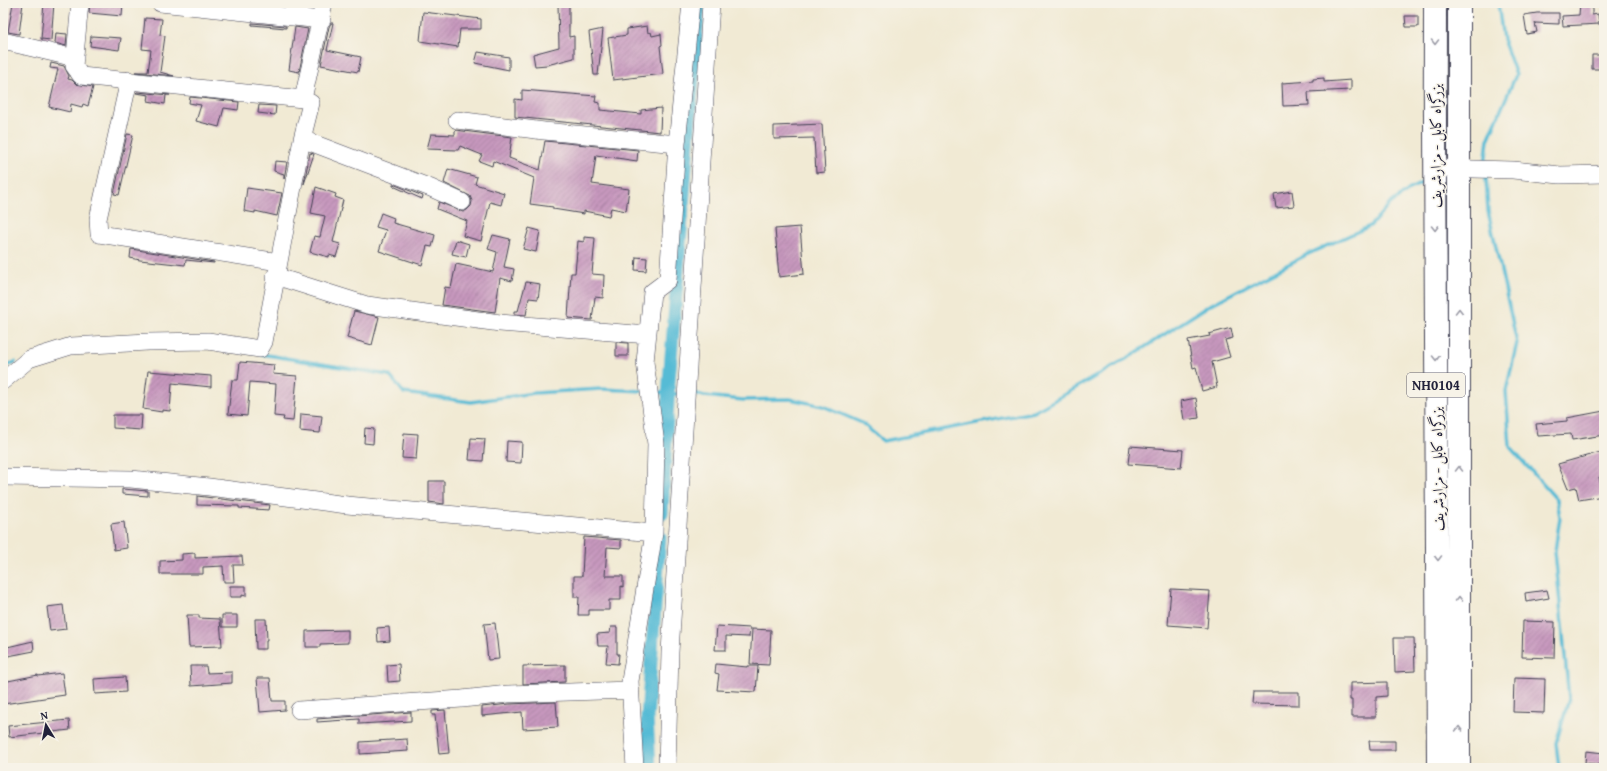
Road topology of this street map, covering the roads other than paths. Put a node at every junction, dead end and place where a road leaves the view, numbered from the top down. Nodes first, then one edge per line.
1 (80, 3) edge
2 (160, 3) edge
3 (324, 3) edge
4 (691, 3) edge
5 (711, 3) edge
6 (1435, 3) edge
7 (1459, 3) edge
8 (322, 20) junction
9 (3, 41) edge
10 (75, 58) junction
11 (129, 80) junction
12 (303, 99) junction
13 (457, 120) dead end
14 (302, 138) junction
15 (677, 144) junction
16 (1434, 168) junction
17 (1459, 169) junction
18 (1604, 174) edge
19 (462, 202) dead end
20 (277, 269) junction
21 (648, 335) junction
22 (3, 381) edge
23 (3, 477) edge
24 (654, 533) junction
25 (631, 690) junction
26 (299, 710) dead end
27 (635, 768) edge
28 (666, 768) edge
29 (1438, 768) edge
30 (1459, 768) edge

1 - 10 street
2 - 8 street
3 - 8 street
4 - 15 street
5 - 28 street
6 -> 16 highway, بزرگراه کابل - مزارشریف / NH0104
7 - 17 highway, بزرگراه کابل - مزارشریف / NH0104
8 - 12 street
9 - 10 street
10 - 11 street
11 - 12 street
11 - 20 street
12 - 14 street
13 - 15 street
14 - 19 street
14 - 20 street
15 - 21 street
16 - 17 street
16 -> 29 highway, بزرگراه کابل - مزارشریف / NH0104
17 - 18 street
30 -> 17 highway, بزرگراه کابل - مزارشریف / NH0104
20 - 21 street
20 - 22 street
21 - 24 street
23 - 24 street
24 - 25 street
25 - 26 street
25 - 27 street

